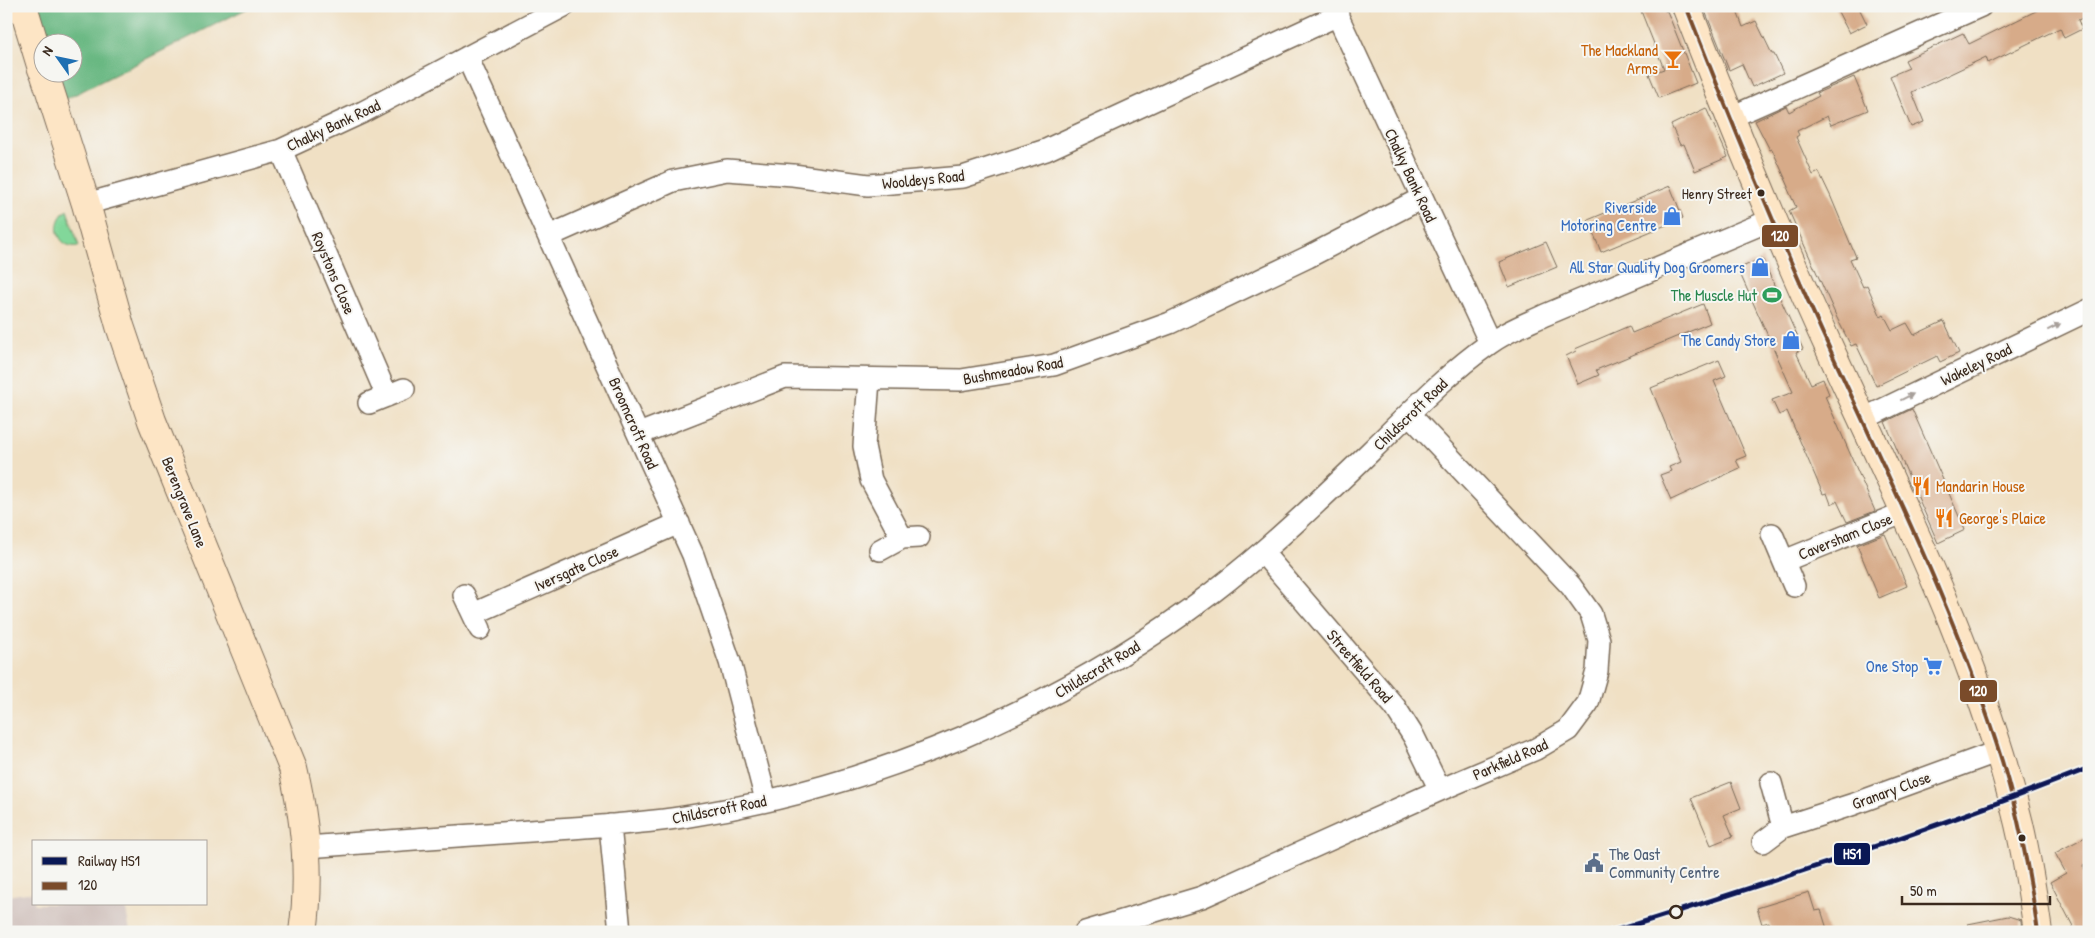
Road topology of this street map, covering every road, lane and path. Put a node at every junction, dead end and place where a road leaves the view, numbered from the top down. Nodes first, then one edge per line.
1 (23, 6) edge
2 (564, 6) edge
3 (1686, 6) edge
4 (1981, 6) edge
5 (1335, 10) edge
6 (32, 35) edge
7 (467, 57) junction
8 (47, 82) edge
9 (1729, 118) junction
10 (281, 150) junction
11 (1422, 198) junction
12 (86, 204) junction
13 (1771, 220) junction
14 (549, 236) junction
15 (2089, 310) edge
16 (1490, 342) junction
17 (869, 380) junction
18 (387, 396) dead end
19 (1409, 414) junction
20 (1863, 418) junction
21 (639, 434) junction
22 (1905, 512) junction
23 (679, 523) junction
24 (1772, 534) dead end
25 (880, 550) dead end
26 (1262, 553) junction
27 (1784, 561) junction
28 (1794, 586) dead end
29 (472, 613) dead end
30 (1999, 751) junction
31 (1771, 783) dead end
32 (1440, 790) junction
33 (766, 800) junction
34 (610, 825) junction
35 (1783, 827) junction
36 (1763, 842) dead end
37 (307, 847) junction
38 (304, 932) edge
39 (620, 932) edge
40 (1084, 932) edge
41 (2038, 932) edge

1 - 6 main road, Berengrave Lane
2 - 7 street, Chalky Bank Road
3 - 9 main road
4 - 9 street
5 - 11 street, Chalky Bank Road
5 - 14 street, Wooldeys Road
7 - 10 street, Chalky Bank Road
7 - 14 street, Broomcroft Road
8 - 12 main road, Berengrave Lane
9 - 13 main road
10 - 12 street, Chalky Bank Road
10 - 18 street, Roystons Close
11 - 16 street, Chalky Bank Road
11 - 17 street, Bushmeadow Road
12 - 37 main road, Berengrave Lane
13 - 16 street, Childscroft Road
13 - 20 main road
14 - 21 street, Broomcroft Road
20 -> 15 street, Wakeley Road
16 - 19 street, Childscroft Road
17 - 21 street, Bushmeadow Road
17 - 25 street
19 - 26 street, Childscroft Road
19 - 32 street, Parkfield Road
20 - 22 main road
21 - 23 street, Broomcroft Road
22 - 27 street, Caversham Close
22 - 30 main road
23 - 29 street, Iversgate Close
23 - 33 street, Broomcroft Road
24 - 27 street, Caversham Close
26 - 32 street, Streetfield Road
26 - 33 street, Childscroft Road
27 - 28 street, Caversham Close
30 - 35 street, Granary Close
30 - 41 main road
31 - 35 street
32 - 40 street, Parkfield Road
33 - 34 street, Childscroft Road
34 - 37 street, Childscroft Road
34 - 39 street
35 - 36 street, Granary Close
37 - 38 main road, Berengrave Lane

